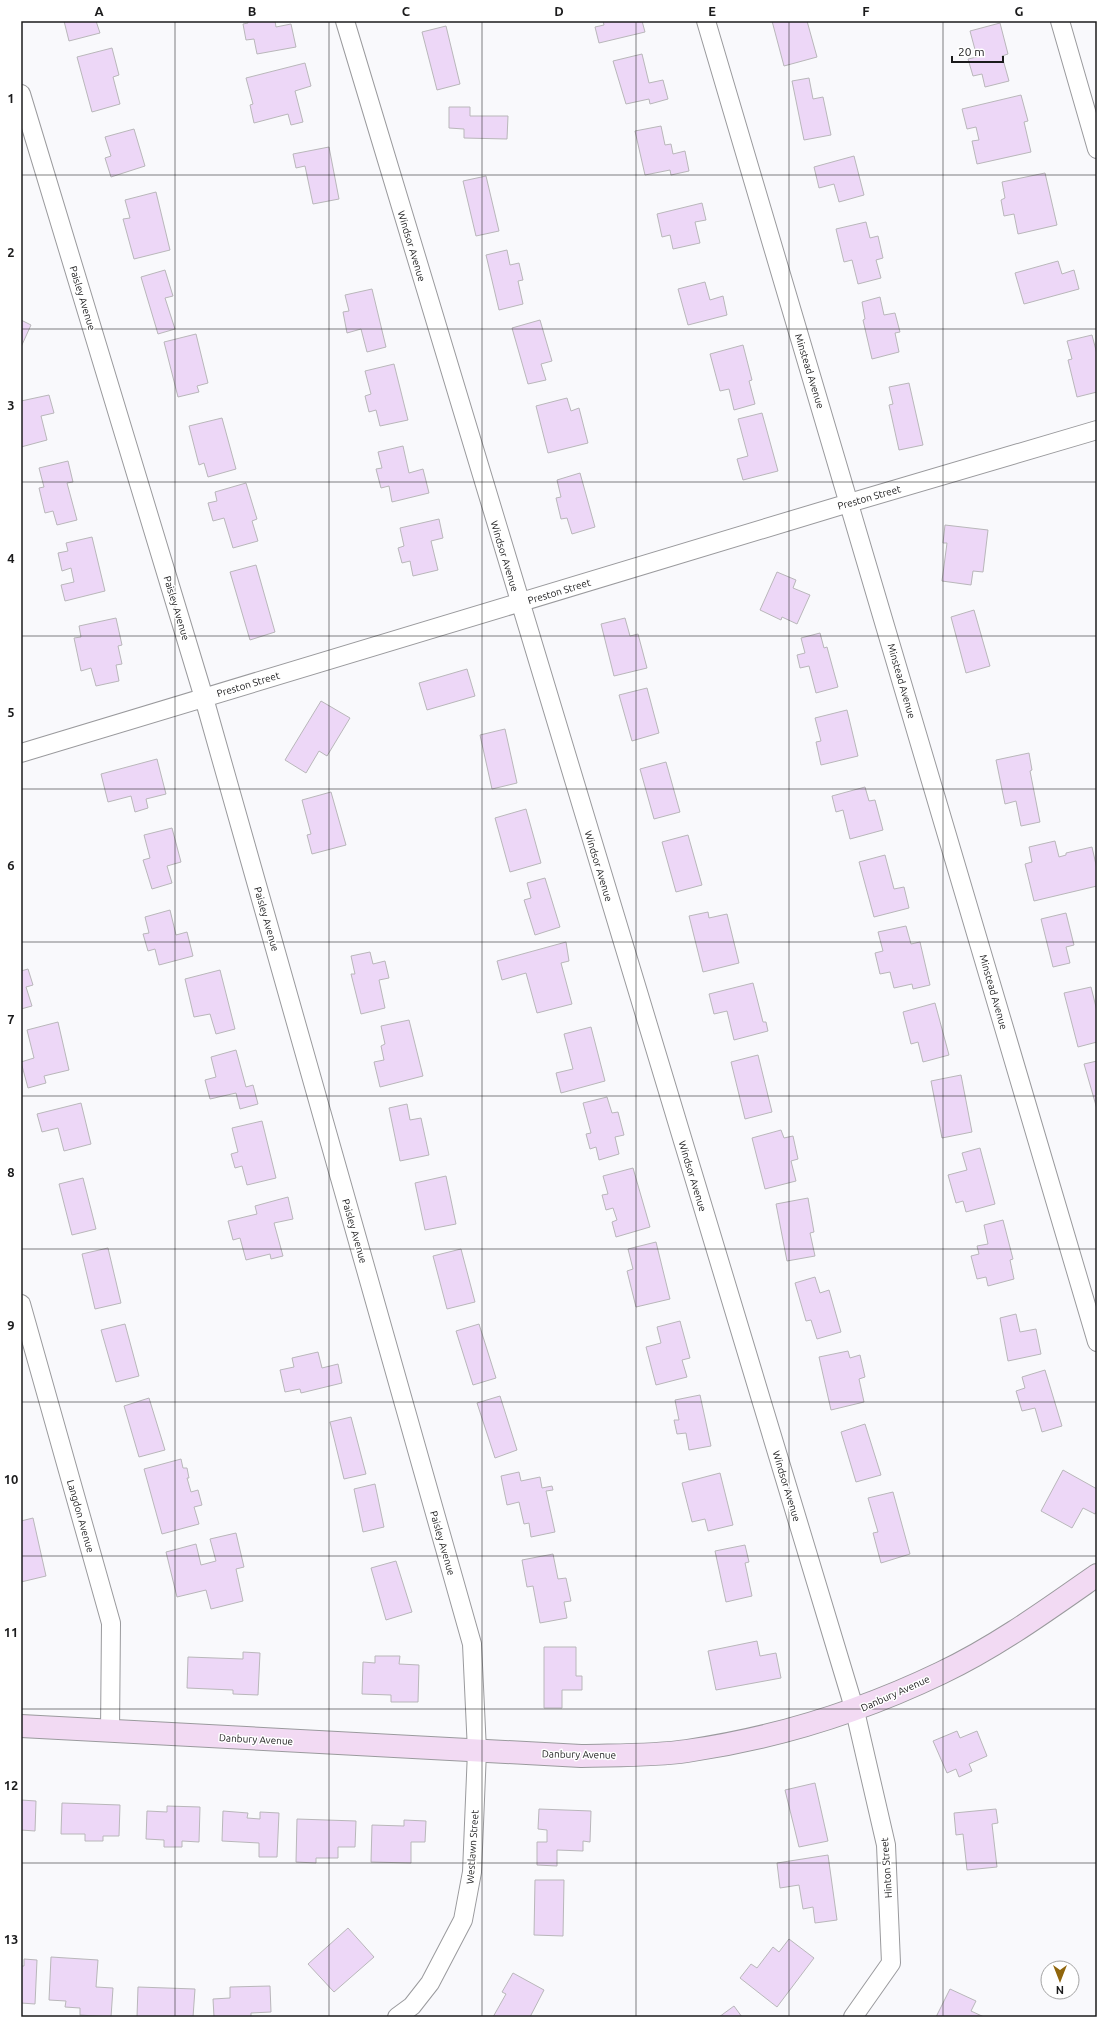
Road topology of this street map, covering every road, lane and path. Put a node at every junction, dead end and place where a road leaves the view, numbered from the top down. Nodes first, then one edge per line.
1 (345, 21) edge
2 (706, 21) edge
3 (1060, 21) edge
4 (21, 94) edge
5 (1097, 149) edge
6 (1097, 430) edge
7 (849, 503) junction
8 (520, 603) junction
9 (204, 698) junction
10 (21, 754) edge
11 (21, 1304) edge
12 (1097, 1342) edge
13 (1097, 1575) edge
14 (855, 1711) junction
15 (21, 1726) edge
16 (110, 1731) junction
17 (477, 1751) junction
18 (397, 2017) edge
19 (853, 2017) edge

1 - 8 street, Windsor Avenue
2 - 7 street, Minstead Avenue
3 - 5 street
4 - 9 street, Paisley Avenue
6 - 7 street, Preston Street
7 - 8 street, Preston Street
7 - 12 street, Minstead Avenue
8 - 9 street, Preston Street
8 - 14 street, Windsor Avenue
9 - 10 street, Preston Street
9 - 17 street, Paisley Avenue
11 - 16 street, Langdon Avenue
13 - 14 street, Danbury Avenue
14 - 17 street, Danbury Avenue
14 - 19 street, Hinton Street
15 - 16 street, Danbury Avenue
16 - 17 street, Danbury Avenue
17 - 18 street, Westlawn Street

